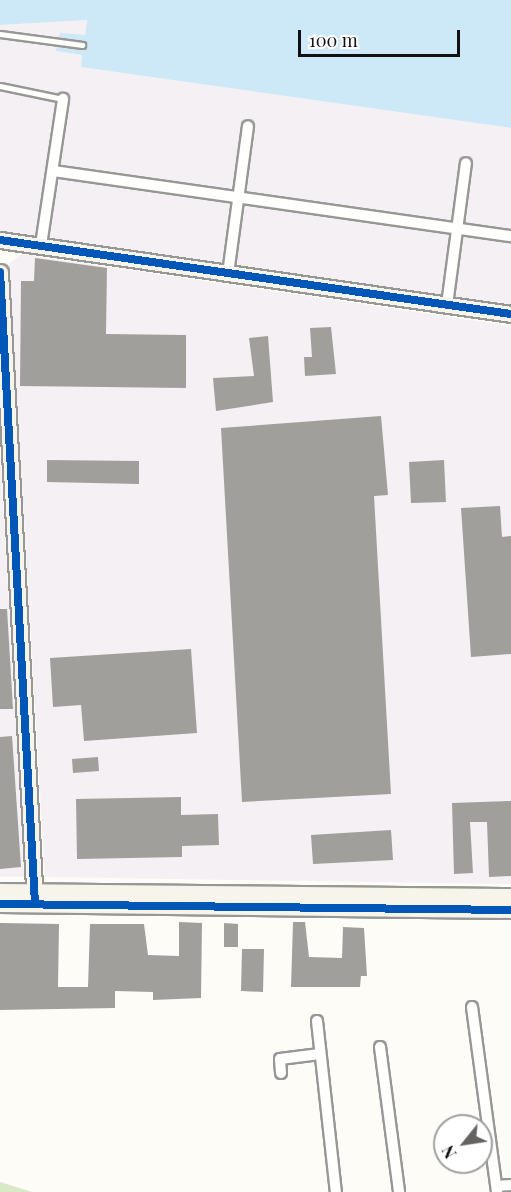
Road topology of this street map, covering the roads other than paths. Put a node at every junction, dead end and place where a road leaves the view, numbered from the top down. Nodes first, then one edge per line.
1 (0, 34) edge
2 (82, 45) dead end
3 (0, 86) edge
4 (63, 99) joint
5 (248, 126) dead end
6 (466, 163) dead end
7 (53, 171) junction
8 (238, 197) junction
9 (457, 228) junction
10 (511, 236) edge
11 (0, 240) edge
12 (41, 245) junction
13 (0, 272) edge
14 (228, 274) junction
15 (447, 304) junction
16 (511, 314) edge
17 (0, 891) edge
18 (511, 896) edge
19 (35, 898) junction
20 (0, 904) edge
21 (511, 910) edge
22 (472, 1007) dead end
23 (317, 1021) dead end
24 (380, 1047) dead end
25 (320, 1054) junction
26 (281, 1072) dead end
27 (511, 1185) edge
28 (497, 1189) edge
29 (336, 1192) edge
30 (399, 1192) edge

1 - 2 lane
3 - 4 lane
4 - 7 street
5 - 8 street
6 - 9 street
7 - 8 street
7 - 12 street
8 - 9 street
8 - 14 street
9 - 10 street
9 - 15 street
11 - 12 street
12 - 14 street
13 - 19 street
14 - 15 street
15 - 16 street
17 - 19 street
18 - 19 street
19 - 20 street
19 - 21 street
22 - 28 street
23 - 25 street
24 - 30 street
25 - 26 street
25 - 29 street
27 - 28 street

